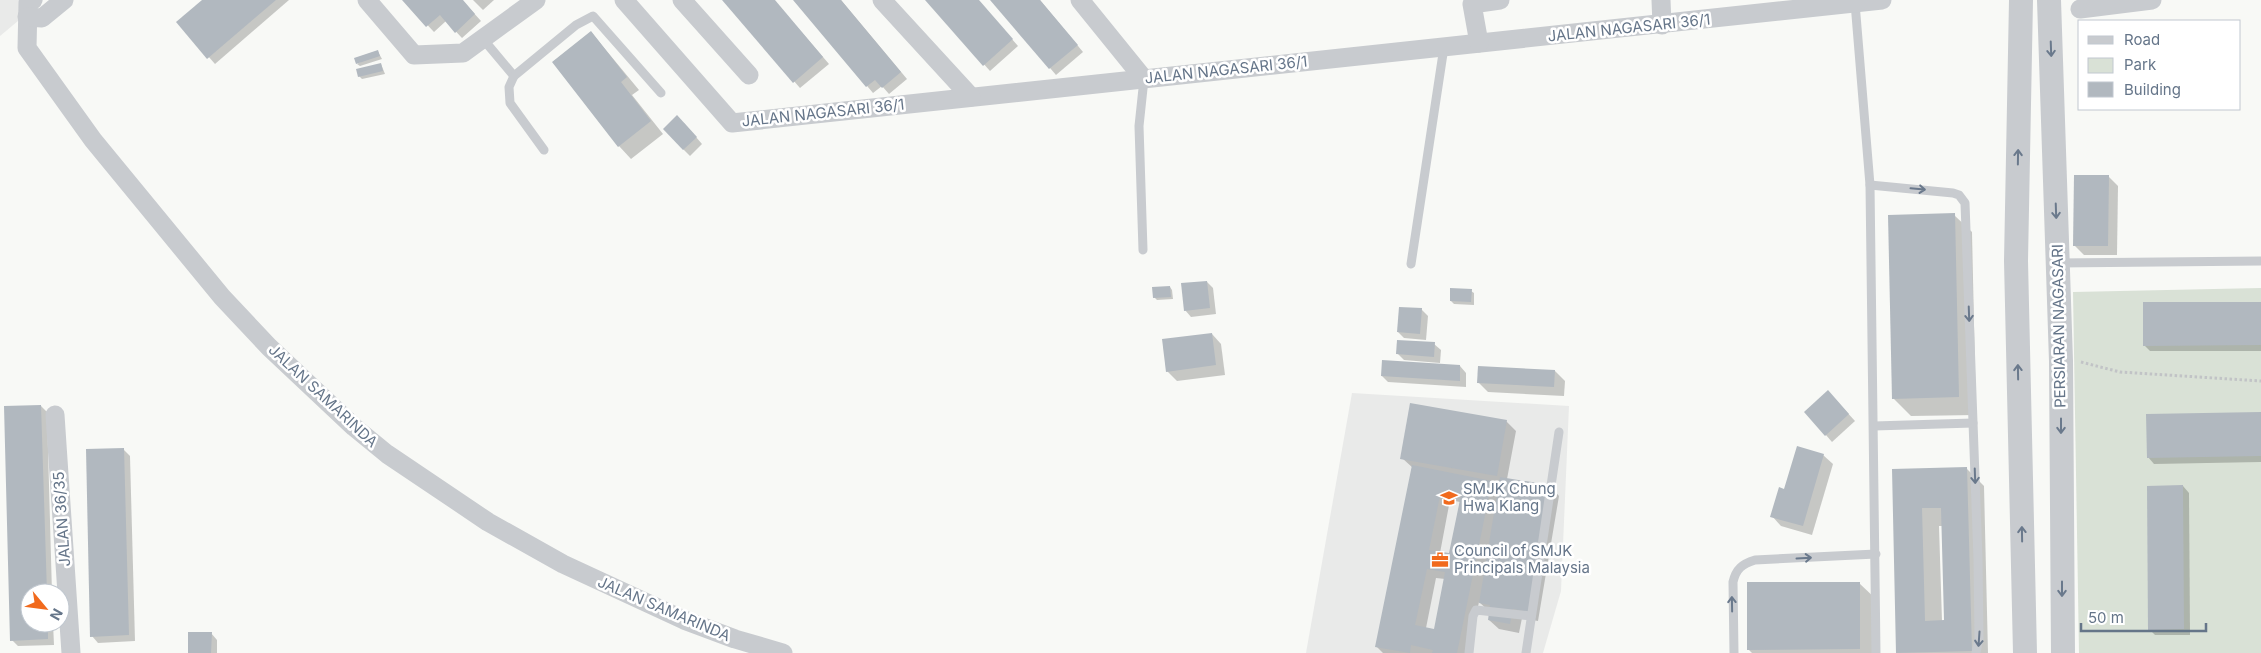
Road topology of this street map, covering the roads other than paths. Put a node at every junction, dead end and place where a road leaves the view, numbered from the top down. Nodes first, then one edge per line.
1 (64, 0) edge
2 (367, 0) edge
3 (536, 0) edge
4 (682, 0) edge
5 (882, 0) edge
6 (1080, 0) edge
7 (1500, 0) edge
8 (1661, 0) edge
9 (1877, 0) edge
10 (2022, 0) edge
11 (2049, 0) edge
12 (2152, 0) edge
13 (630, 2) edge
14 (1854, 3) junction
15 (30, 9) edge
16 (2080, 9) dead end
17 (1662, 24) junction
18 (483, 38) junction
19 (1479, 43) junction
20 (1444, 47) junction
21 (749, 75) dead end
22 (514, 76) junction
23 (1144, 79) junction
24 (660, 93) dead end
25 (971, 98) junction
26 (544, 150) dead end
27 (1870, 185) junction
28 (1143, 250) dead end
29 (2261, 261) edge
30 (2058, 263) junction
31 (1411, 264) dead end
32 (56, 415) dead end
33 (1973, 424) junction
34 (1874, 426) junction
35 (1559, 432) dead end
36 (1876, 554) junction
37 (1531, 616) junction
38 (71, 653) edge
39 (783, 653) edge
40 (1469, 653) edge
41 (1526, 653) edge
42 (1734, 653) edge
43 (1876, 653) edge
44 (1976, 653) edge
45 (2025, 653) edge
46 (2063, 653) edge

1 - 15 street, JALAN SAMARINDA
2 - 18 street
3 - 18 street
4 - 21 street
5 - 25 street
6 - 23 street
7 - 19 street
8 - 17 street
9 - 14 street, JALAN NAGASARI 36/1
45 -> 10 street
11 -> 30 street, PERSIARAN NAGASARI
12 - 16 street
13 - 25 street, JALAN NAGASARI 36/1
14 - 17 street, JALAN NAGASARI 36/1
14 - 27 lane
15 - 39 street, JALAN SAMARINDA
17 - 19 street, JALAN NAGASARI 36/1
18 - 22 lane
19 - 20 street, JALAN NAGASARI 36/1
20 - 23 street, JALAN NAGASARI 36/1
20 - 31 lane
22 - 24 lane
22 - 26 lane
23 - 25 street, JALAN NAGASARI 36/1
23 - 28 lane
27 -> 33 lane
27 - 34 lane
29 - 30 lane
30 -> 46 street, PERSIARAN NAGASARI
32 - 38 street, JALAN 36/35
33 - 34 lane
33 -> 44 lane
34 - 36 lane
35 - 37 lane
42 -> 36 lane
36 - 43 lane
37 - 40 lane
37 - 41 lane

